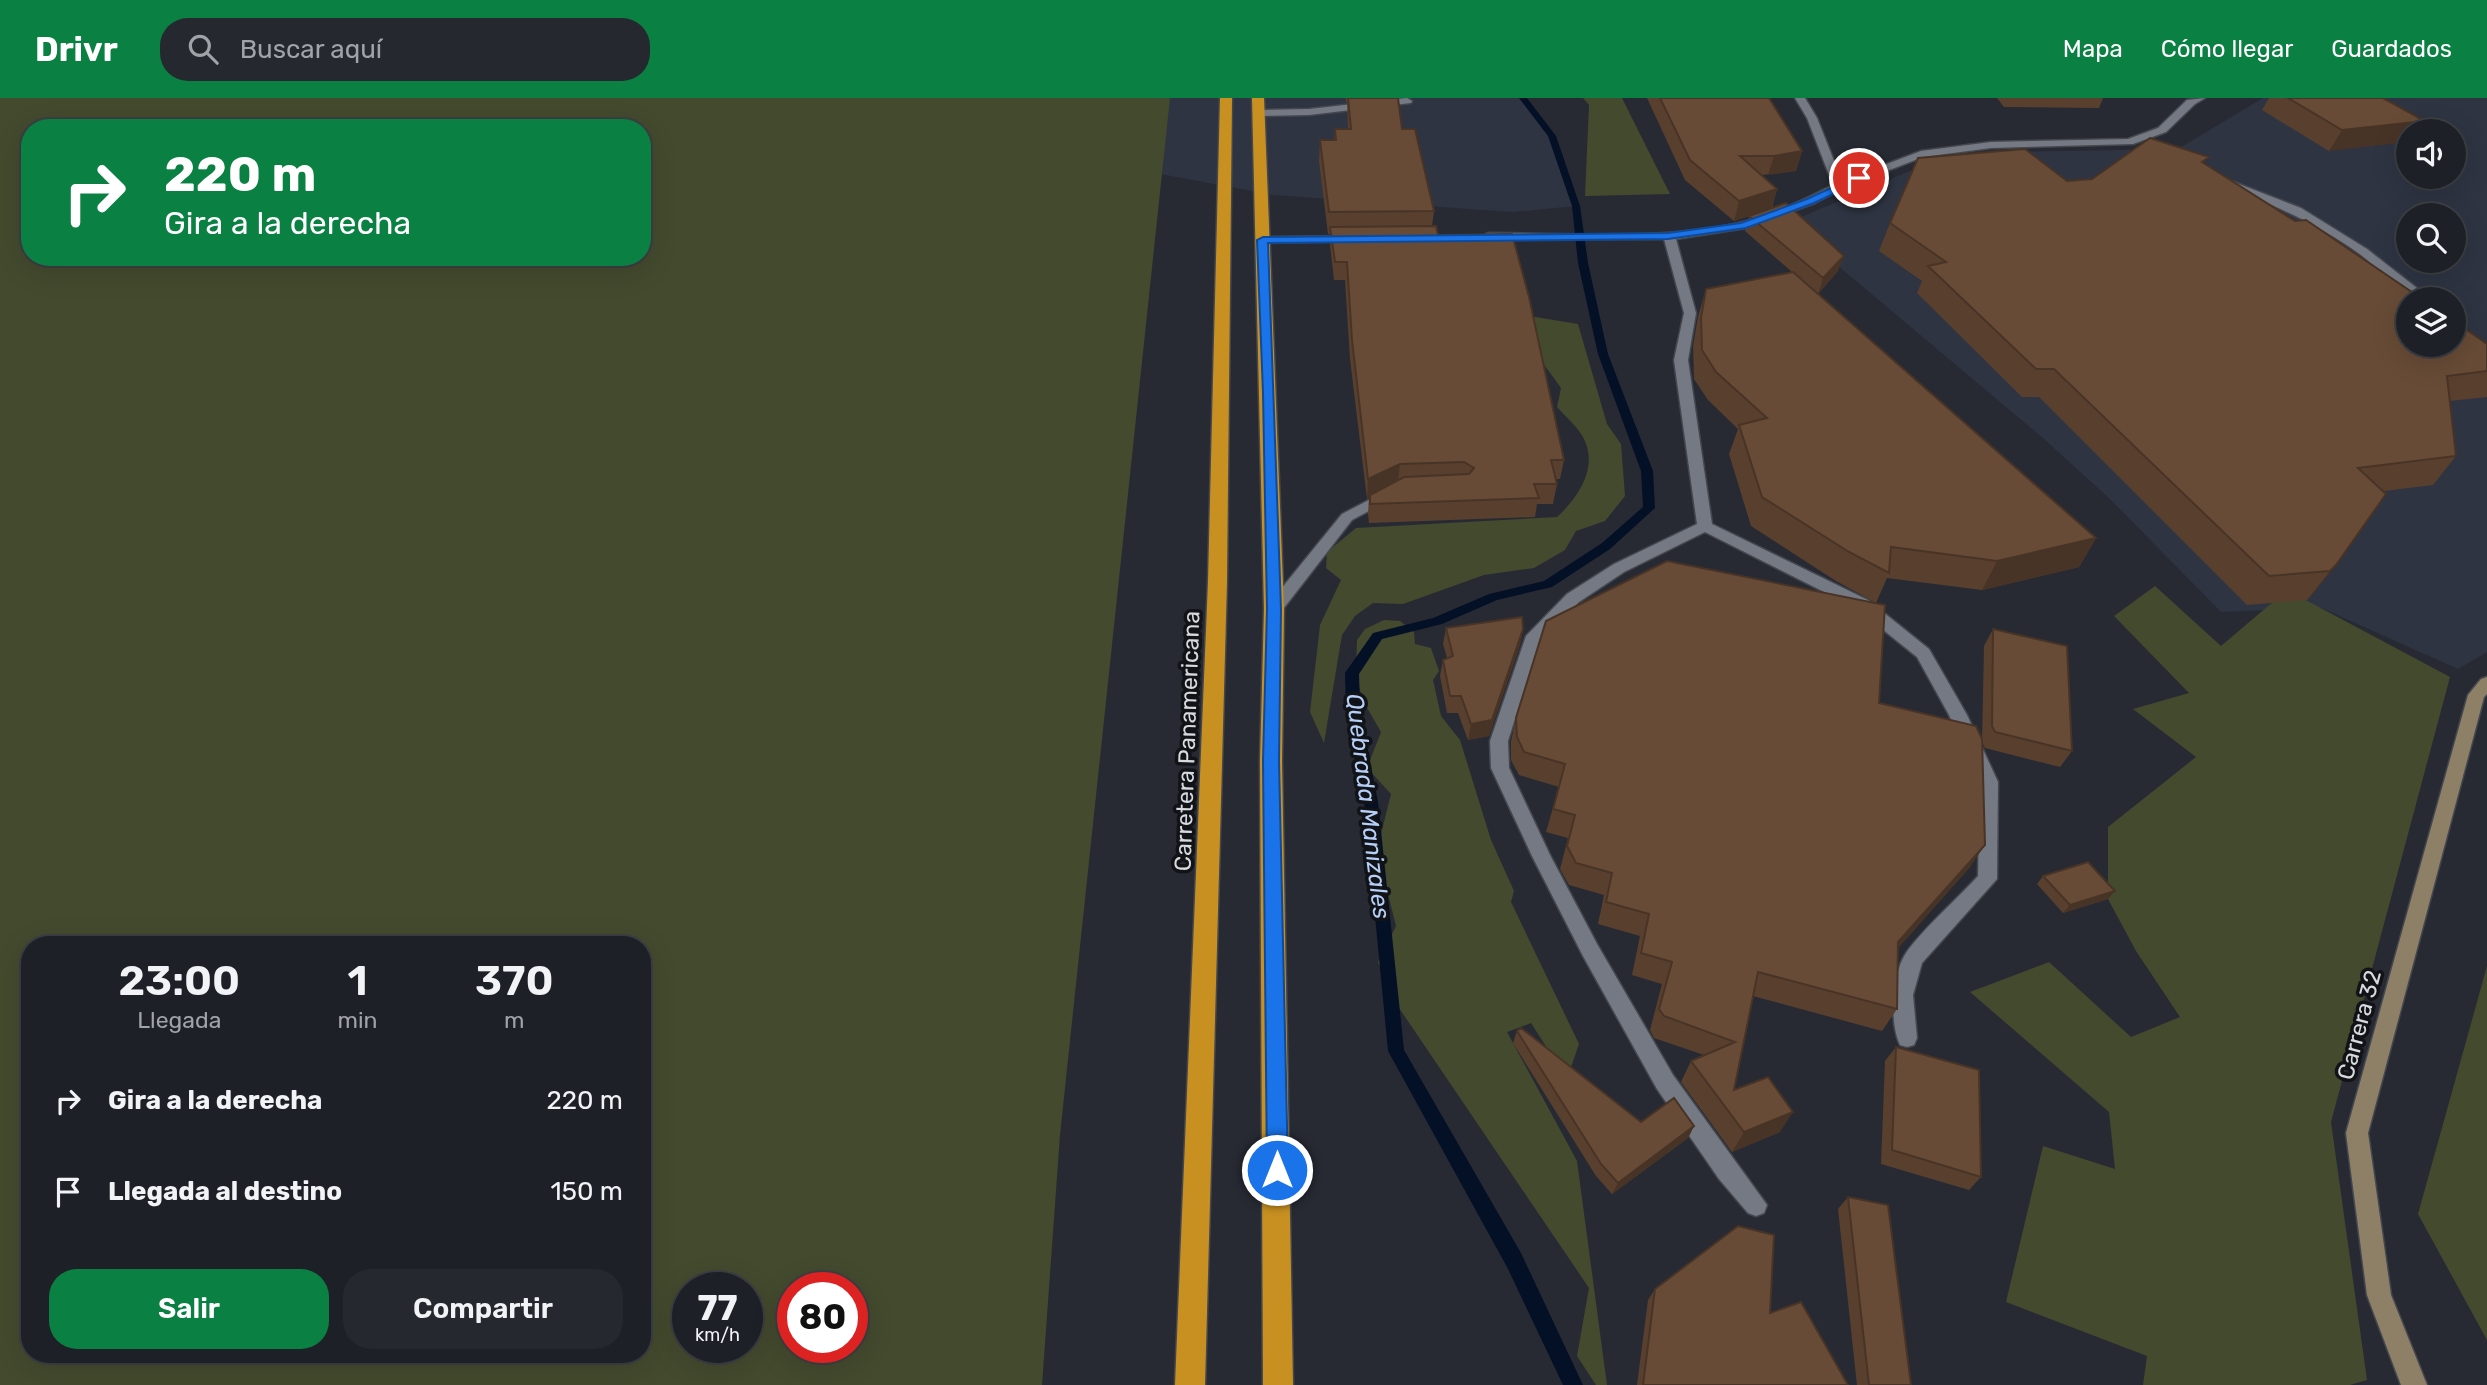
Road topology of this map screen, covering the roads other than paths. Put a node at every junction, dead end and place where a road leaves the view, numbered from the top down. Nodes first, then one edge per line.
1 (1226, 98) edge
2 (1800, 98) edge
3 (2200, 98) edge
4 (1406, 101) dead end
5 (1258, 106) edge
6 (2129, 142) junction
7 (2151, 151) edge
8 (2207, 175) edge
9 (1839, 186) junction
10 (1668, 236) junction
11 (1477, 237) edge
12 (1370, 238) edge
13 (1263, 240) junction
14 (2410, 287) edge
15 (1398, 490) edge
16 (1705, 526) junction
17 (1274, 609) junction
18 (2487, 683) edge
19 (1906, 1038) dead end
20 (1756, 1205) dead end
21 (1190, 1385) edge
22 (1279, 1385) edge
23 (2414, 1385) edge

1 - 21 highway, Carretera Panamericana
2 - 9 lane
3 - 6 lane
4 - 5 lane
5 - 13 highway
6 - 7 lane
6 - 9 lane
8 - 14 lane
9 - 10 lane
10 - 11 lane
10 - 16 lane
12 - 13 lane
13 - 17 highway
15 - 17 lane
16 - 19 lane
16 - 20 lane
17 - 22 highway
18 - 23 main road, Carrera 32

